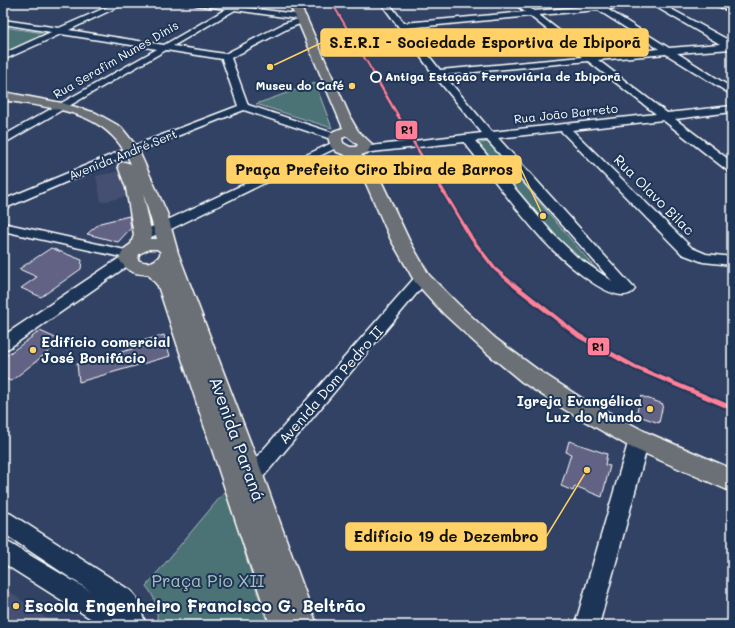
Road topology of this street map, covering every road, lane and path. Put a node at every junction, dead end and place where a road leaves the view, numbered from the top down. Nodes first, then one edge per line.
1 (122, 3) edge
2 (196, 3) edge
3 (242, 3) edge
4 (293, 3) edge
5 (385, 3) edge
6 (518, 3) edge
7 (648, 3) edge
8 (654, 3) edge
9 (716, 3) edge
10 (596, 5) edge
11 (234, 8) junction
12 (732, 11) edge
13 (532, 15) junction
14 (301, 18) junction
15 (3, 22) edge
16 (402, 26) junction
17 (62, 30) junction
18 (731, 45) edge
19 (164, 46) junction
20 (668, 51) junction
21 (3, 57) edge
22 (226, 57) junction
23 (589, 58) junction
24 (437, 73) junction
25 (732, 92) edge
26 (3, 96) edge
27 (3, 101) edge
28 (244, 107) junction
29 (56, 109) junction
30 (732, 109) edge
31 (665, 116) junction
32 (564, 128) junction
33 (489, 136) junction
34 (467, 138) junction
35 (3, 141) edge
36 (350, 143) junction
37 (126, 152) junction
38 (732, 168) edge
39 (140, 186) junction
40 (3, 205) edge
41 (3, 227) edge
42 (164, 227) junction
43 (135, 249) junction
44 (169, 251) junction
45 (732, 261) edge
46 (152, 267) junction
47 (422, 278) junction
48 (3, 344) edge
49 (207, 377) junction
50 (639, 440) junction
51 (732, 481) edge
52 (245, 485) junction
53 (3, 521) edge
54 (3, 551) edge
55 (130, 625) edge
56 (134, 625) edge
57 (285, 625) edge
58 (302, 625) edge
59 (587, 625) edge

1 - 17 street
2 - 11 street
3 - 11 street, Rua Serafim Nunes Dinis
4 - 14 main road
5 - 16 street
6 - 13 street
7 - 10 street
8 - 18 street
9 - 12 street
10 - 13 street
10 - 20 street
11 - 14 street
11 - 19 street, Rua Serafim Nunes Dinis
13 - 16 street
13 - 23 street
14 - 22 street
14 - 36 main road
15 - 17 street
16 - 24 street
17 - 19 street
17 - 21 street
18 - 20 street
19 - 22 street
19 - 29 street, Rua Serafim Nunes Dinis
20 - 23 street
20 - 25 street
22 - 28 street
23 - 24 street
23 - 31 street
24 - 33 street
26 - 29 main road, Avenida Paraná
27 - 29 main road, Avenida Paraná
28 - 36 street
28 - 37 street, Avenida André Sert
29 - 35 street, Rua Serafim Nunes Dinis
29 - 37 main road, Avenida Paraná
30 - 31 street, Rua João Barreto
31 - 32 street, Rua João Barreto
31 - 38 street
32 - 33 street, Rua João Barreto
32 - 45 street, Rua Olavo Bilac
33 - 34 street, Rua João Barreto
33 - 34 street
34 - 36 street, Rua João Barreto
36 - 42 street, Rua João Barreto
36 - 47 main road
37 - 39 main road, Avenida Paraná
37 - 40 street, Avenida André Sert
39 - 42 main road, Avenida Paraná
39 - 43 main road, Avenida Paraná
41 - 43 street
42 - 43 street, Rua João Barreto
42 - 44 main road, Avenida Paraná
43 - 44 main road
43 - 46 main road
43 - 48 street, Rua João Barreto
44 - 46 main road
44 - 49 main road, Avenida Paraná
46 - 49 main road, Avenida Paraná
47 - 50 main road
47 - 52 street, Avenida Dom Pedro II
49 - 52 main road, Avenida Paraná
50 - 51 main road
50 - 59 street
52 - 57 main road, Avenida Paraná
52 - 58 main road, Avenida Paraná
53 - 56 street
54 - 55 street

